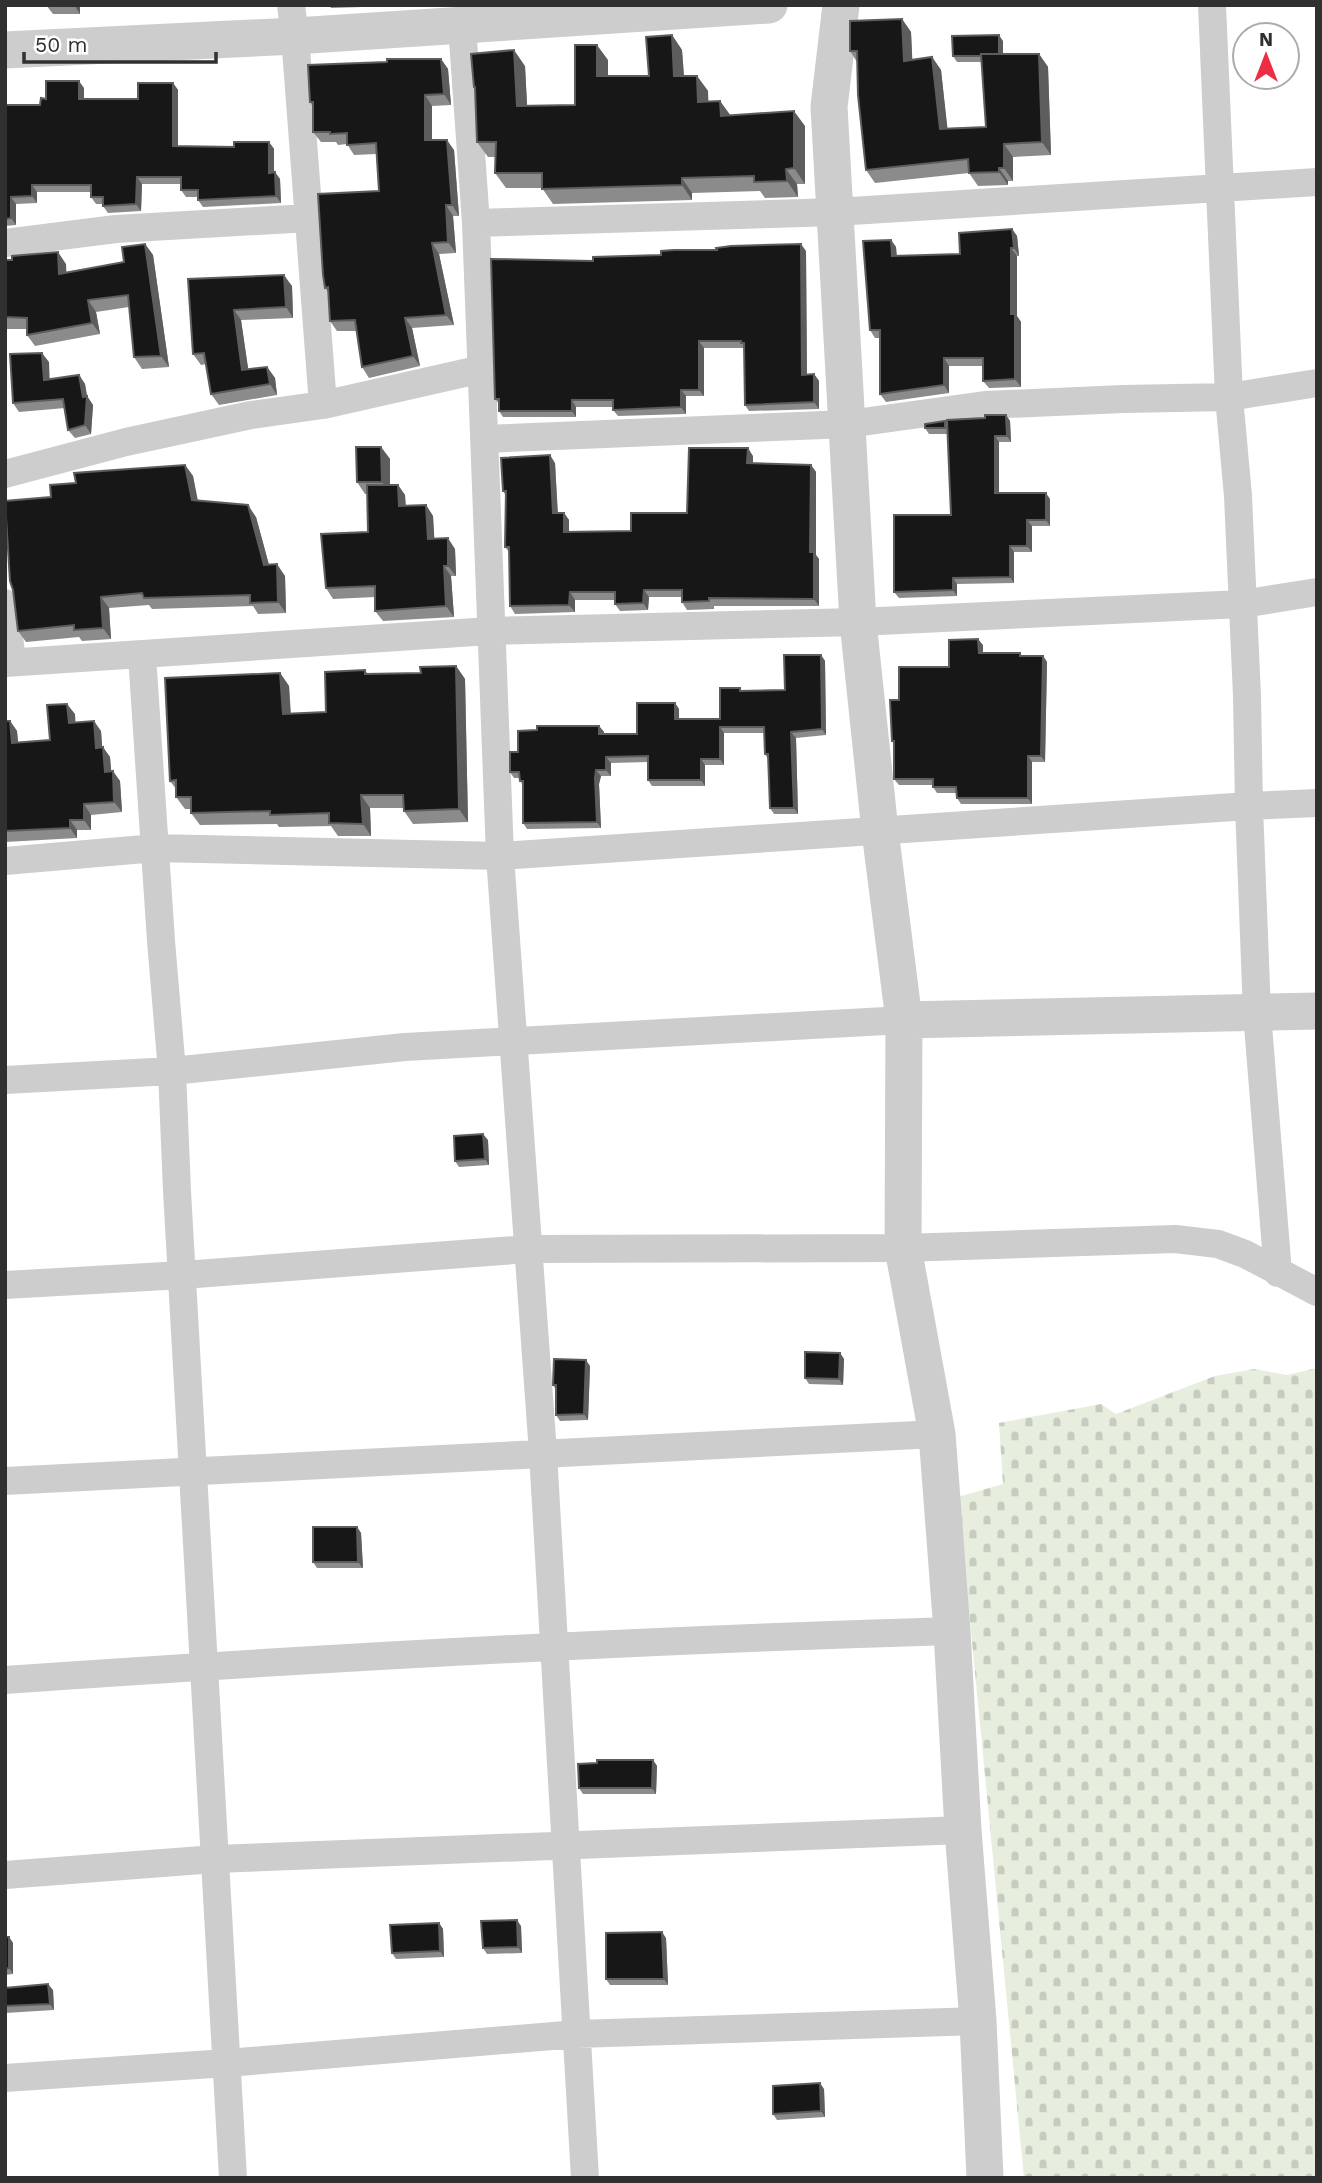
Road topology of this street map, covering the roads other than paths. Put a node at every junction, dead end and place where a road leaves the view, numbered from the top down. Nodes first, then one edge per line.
1 (769, 5) edge
2 (841, 5) edge
3 (1212, 5) edge
4 (730, 6) edge
5 (293, 21) edge
6 (461, 26) junction
7 (5, 50) edge
8 (1317, 182) edge
9 (1219, 188) junction
10 (835, 212) junction
11 (309, 218) junction
12 (476, 223) junction
13 (5, 243) edge
14 (482, 369) junction
15 (1317, 383) edge
16 (1229, 397) junction
17 (323, 405) junction
18 (848, 424) junction
19 (484, 439) junction
20 (5, 474) edge
21 (1317, 592) edge
22 (5, 603) edge
23 (1242, 604) junction
24 (858, 622) junction
25 (490, 631) junction
26 (142, 655) junction
27 (9, 662) edge
28 (1317, 803) edge
29 (1249, 806) junction
30 (880, 831) junction
31 (156, 848) junction
32 (500, 856) junction
33 (5, 861) edge
34 (1317, 1011) edge
35 (1256, 1013) junction
36 (904, 1020) junction
37 (513, 1041) junction
38 (172, 1071) junction
39 (5, 1080) edge
40 (903, 1248) junction
41 (527, 1249) junction
42 (1278, 1273) junction
43 (183, 1275) junction
44 (5, 1284) edge
45 (1317, 1292) edge
46 (937, 1434) junction
47 (543, 1453) junction
48 (195, 1471) junction
49 (5, 1480) edge
50 (952, 1631) junction
51 (553, 1648) junction
52 (204, 1666) junction
53 (5, 1680) edge
54 (963, 1830) junction
55 (565, 1845) junction
56 (215, 1859) junction
57 (5, 1875) edge
58 (978, 2021) junction
59 (577, 2034) junction
60 (226, 2063) junction
61 (5, 2078) edge
62 (233, 2178) edge
63 (585, 2178) edge
64 (985, 2178) edge

1 - 4 street
2 - 10 street
3 - 9 street
4 - 6 street
5 - 6 street
5 - 7 street
5 - 11 street
6 - 12 street
8 - 9 street
9 - 10 street
9 - 16 street
10 - 12 street
10 - 18 street
11 - 13 street
11 - 17 street
12 - 14 street
14 - 17 street
14 - 19 street
15 - 16 street
16 - 18 street
16 - 23 street
17 - 20 street
18 - 19 street
18 - 24 street
19 - 25 street
21 - 23 street
22 - 27 street
23 - 24 street
23 - 29 street
24 - 25 street
24 - 30 street
25 - 26 street
25 - 32 street
26 - 27 street
26 - 31 street
28 - 29 street
29 - 30 street
29 - 35 street
30 - 32 street
30 - 36 street
31 - 32 street
31 - 33 street
31 - 38 street
32 - 37 street
34 - 35 street
35 - 36 street
35 - 42 street
36 - 37 street
36 - 40 street
37 - 38 street
37 - 41 street
38 - 39 street
38 - 43 street
40 - 41 street
40 - 42 street
40 - 46 street
41 - 43 street
41 - 47 street
42 - 45 street
43 - 44 street
43 - 48 street
46 - 47 street
46 - 50 street
47 - 48 street
47 - 51 street
48 - 49 street
48 - 52 street
50 - 51 street
50 - 54 street
51 - 52 street
51 - 55 street
52 - 53 street
52 - 56 street
54 - 55 street
54 - 58 street
55 - 56 street
55 - 59 street
56 - 57 street
56 - 60 street
58 - 59 street
58 - 64 street
59 - 60 street
59 - 63 street
60 - 61 street
60 - 62 street

